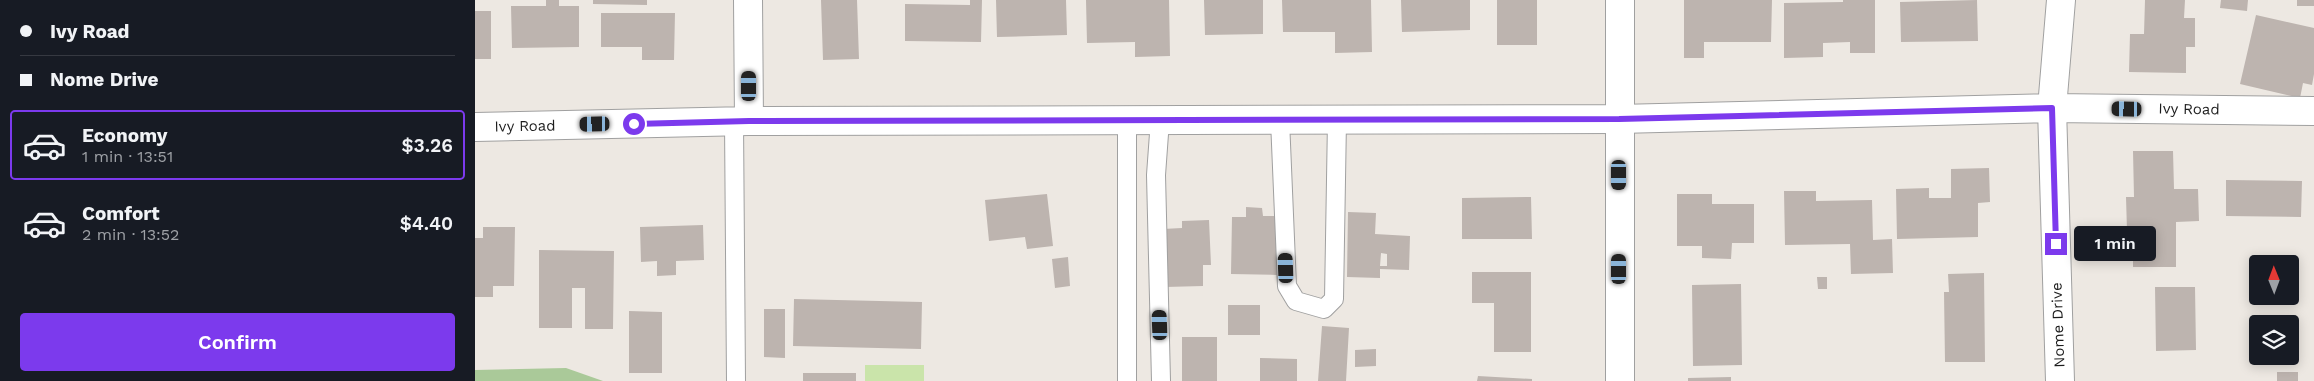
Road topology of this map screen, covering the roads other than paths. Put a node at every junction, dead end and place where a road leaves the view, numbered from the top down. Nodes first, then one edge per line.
1 (748, 0) edge
2 (1620, 0) edge
3 (2061, 0) edge
4 (2052, 108) junction
5 (2314, 111) edge
6 (1619, 119) junction
7 (1127, 120) junction
8 (1160, 120) junction
9 (1279, 120) junction
10 (1337, 120) junction
11 (741, 121) junction
12 (475, 127) edge
13 (737, 381) edge
14 (1127, 381) edge
15 (1161, 381) edge
16 (1620, 381) edge
17 (2060, 381) edge

1 - 11 street
2 - 6 street
3 - 4 street, Nome Drive
4 - 5 street, Ivy Road
4 - 6 street, Ivy Road
4 - 17 street, Nome Drive
6 - 10 street, Ivy Road
6 - 16 street
7 - 8 street, Ivy Road
7 - 11 street, Ivy Road
7 - 14 lane
8 - 9 street, Ivy Road
8 - 15 lane
9 - 10 street, Ivy Road
9 - 10 lane
11 - 12 street, Ivy Road
11 - 13 lane

